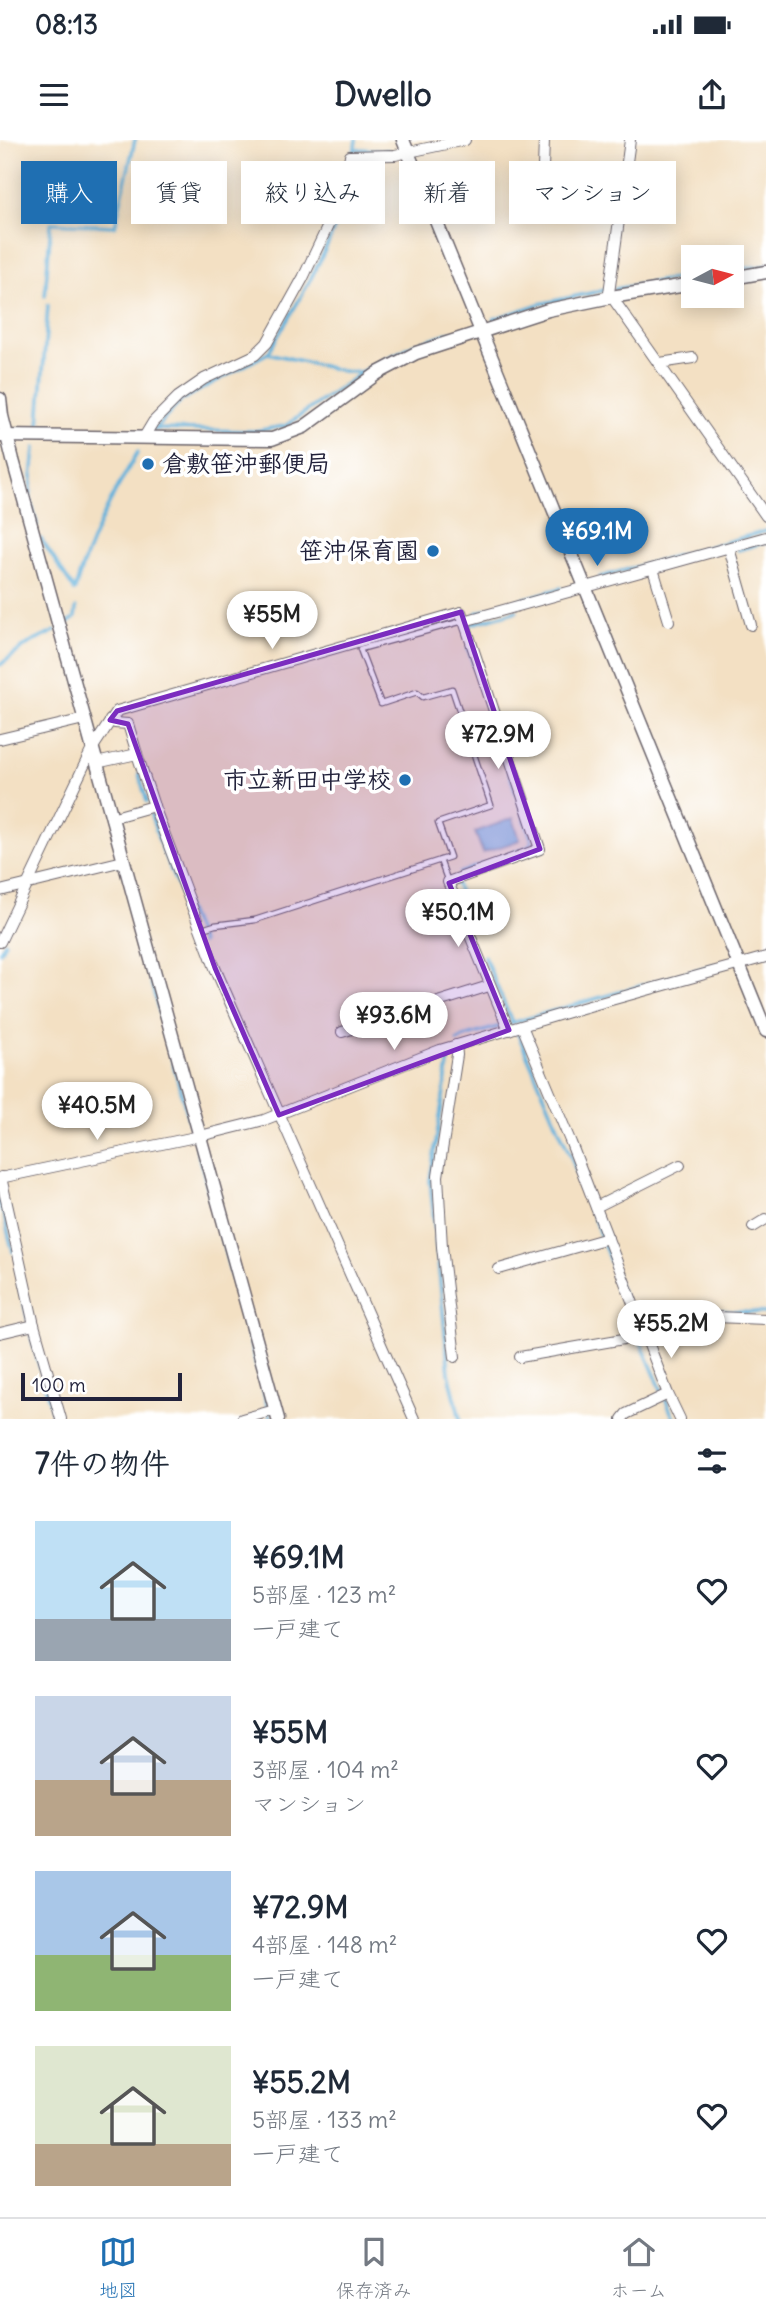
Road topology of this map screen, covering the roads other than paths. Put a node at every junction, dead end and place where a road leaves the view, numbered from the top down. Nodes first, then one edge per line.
1 (403, 140) edge
2 (465, 140) edge
3 (544, 140) edge
4 (630, 140) edge
5 (408, 153) junction
6 (543, 161) edge
7 (766, 272) edge
8 (744, 276) edge
9 (681, 286) edge
10 (611, 296) junction
11 (481, 331) junction
12 (693, 358) dead end
13 (660, 363) junction
14 (0, 399) edge
15 (3, 435) edge
16 (144, 437) junction
17 (766, 516) edge
18 (766, 537) edge
19 (729, 548) junction
20 (653, 569) junction
21 (584, 587) junction
22 (669, 621) dead end
23 (465, 624) junction
24 (751, 625) dead end
25 (84, 719) junction
26 (112, 722) junction
27 (0, 739) edge
28 (92, 749) junction
29 (134, 754) junction
30 (96, 762) junction
31 (154, 806) junction
32 (111, 818) junction
33 (440, 860) junction
34 (120, 862) junction
35 (452, 881) junction
36 (28, 884) junction
37 (0, 891) edge
38 (201, 930) junction
39 (0, 942) edge
40 (766, 957) edge
41 (739, 965) junction
42 (489, 986) junction
43 (522, 1026) junction
44 (509, 1030) junction
45 (766, 1031) edge
46 (342, 1032) dead end
47 (456, 1045) junction
48 (276, 1116) junction
49 (200, 1136) junction
50 (680, 1166) dead end
51 (1, 1177) edge
52 (596, 1207) junction
53 (766, 1219) edge
54 (753, 1227) dead end
55 (608, 1238) junction
56 (499, 1269) dead end
57 (635, 1310) junction
58 (766, 1319) edge
59 (34, 1325) junction
60 (0, 1333) edge
61 (640, 1335) junction
62 (454, 1357) dead end
63 (520, 1357) dead end
64 (665, 1396) junction
65 (273, 1413) edge
66 (61, 1419) edge
67 (242, 1419) edge
68 (414, 1419) edge
69 (622, 1419) edge
70 (680, 1419) edge

1 - 5 street
2 - 5 street
3 - 6 street
4 - 10 street
5 - 11 street
5 - 16 street
7 - 8 street
9 - 10 street
10 - 11 street
10 - 13 street
11 - 16 street
11 - 21 street
12 - 13 street
13 - 17 street
14 - 15 street
15 - 16 street
15 - 25 street
18 - 19 street
19 - 20 street
19 - 24 street
20 - 21 street
20 - 22 street
21 - 23 street
21 - 41 street
23 - 26 street
23 - 33 lane
23 - 35 street
25 - 27 street
25 - 28 street
26 - 28 street
26 - 29 street
28 - 30 street
28 - 36 street
29 - 30 street
29 - 31 street
30 - 32 street
31 - 32 street
31 - 38 street
32 - 34 street
33 - 35 lane
33 - 38 lane
34 - 36 street
34 - 49 street
35 - 42 street
36 - 37 street
36 - 39 street
38 - 48 street
40 - 41 street
41 - 43 street
41 - 45 street
42 - 44 street
42 - 46 street
43 - 44 street
43 - 52 street
44 - 47 street
47 - 48 street
47 - 62 street
48 - 49 street
48 - 68 street
49 - 51 street
49 - 65 street
50 - 52 street
51 - 59 street
52 - 55 street
53 - 54 street
55 - 56 street
55 - 57 street
57 - 58 street
57 - 61 street
59 - 60 street
59 - 66 street
61 - 63 street
61 - 64 street
64 - 69 street
64 - 70 street
65 - 67 street

